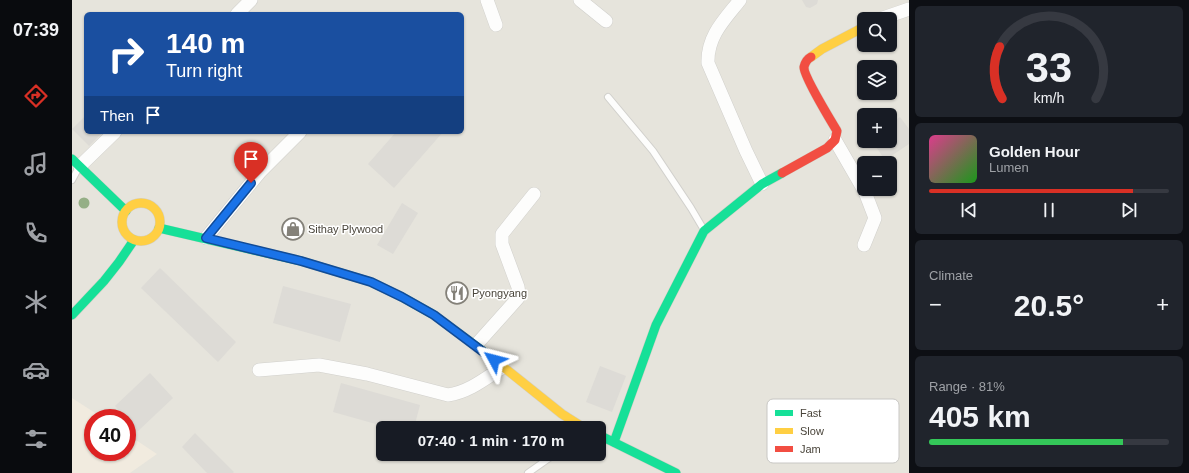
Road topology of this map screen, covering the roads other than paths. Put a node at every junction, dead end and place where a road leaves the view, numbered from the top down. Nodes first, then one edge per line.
1 (251, 0) edge
2 (487, 0) edge
3 (580, 0) edge
4 (740, 0) edge
5 (909, 9) edge
6 (239, 12) edge
7 (897, 13) edge
8 (606, 21) dead end
9 (496, 25) dead end
10 (857, 31) edge
11 (608, 96) dead end
12 (112, 134) edge
13 (298, 134) edge
14 (835, 140) junction
15 (76, 163) edge
16 (72, 180) edge
17 (762, 184) junction
18 (534, 194) dead end
19 (126, 211) junction
20 (158, 228) junction
21 (704, 231) junction
22 (206, 238) junction
23 (134, 240) junction
24 (864, 245) dead end
25 (72, 315) edge
26 (476, 346) junction
27 (503, 367) junction
28 (259, 370) dead end
29 (573, 421) edge
30 (606, 438) edge
31 (614, 442) junction
32 (545, 461) edge
33 (528, 473) edge
34 (676, 473) edge

1 - 6 street
2 - 9 street
3 - 8 street
4 - 17 street
5 - 7 street
10 - 14 street
11 - 21 lane
12 - 15 street
13 - 22 street
14 - 17 street
14 - 24 street
15 - 16 lane
15 - 19 street
17 - 21 street
18 - 26 street
19 - 20 street
19 - 23 street
20 - 22 street
20 - 23 street
21 - 31 street
22 - 26 street
23 - 25 street
26 - 27 street
27 - 28 street
27 - 29 street
30 - 31 street
31 - 34 street
32 - 33 lane

